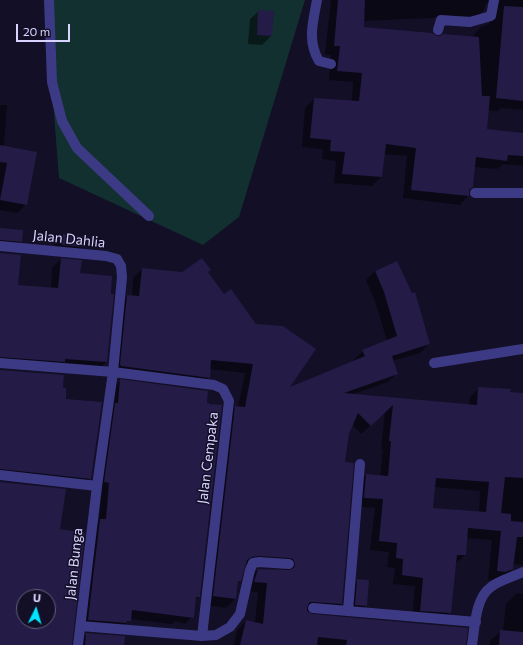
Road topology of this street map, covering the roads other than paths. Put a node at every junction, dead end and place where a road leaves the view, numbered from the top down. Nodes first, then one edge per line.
1 (49, 0) edge
2 (317, 0) edge
3 (494, 0) edge
4 (438, 30) dead end
5 (331, 64) dead end
6 (475, 193) dead end
7 (523, 193) edge
8 (149, 216) dead end
9 (0, 246) edge
10 (523, 349) edge
11 (0, 363) edge
12 (434, 363) dead end
13 (113, 372) junction
14 (360, 464) dead end
15 (0, 474) edge
16 (97, 486) junction
17 (289, 564) dead end
18 (523, 572) edge
19 (313, 608) dead end
20 (348, 611) junction
21 (476, 622) junction
22 (81, 626) junction
23 (202, 636) junction
24 (78, 645) edge
25 (472, 645) edge

1 - 8 street
2 - 5 street
3 - 4 street
6 - 7 street
9 - 13 street, Jalan Dahlia
10 - 12 street
11 - 13 street, Jalan Cempaka
13 - 16 street, Jalan Bunga
13 - 23 street, Jalan Cempaka
14 - 20 street
15 - 16 street
16 - 22 street, Jalan Bunga
17 - 23 street
18 - 21 street
19 - 20 street
20 - 21 street
21 - 25 street
22 - 23 street
22 - 24 street, Jalan Bunga

